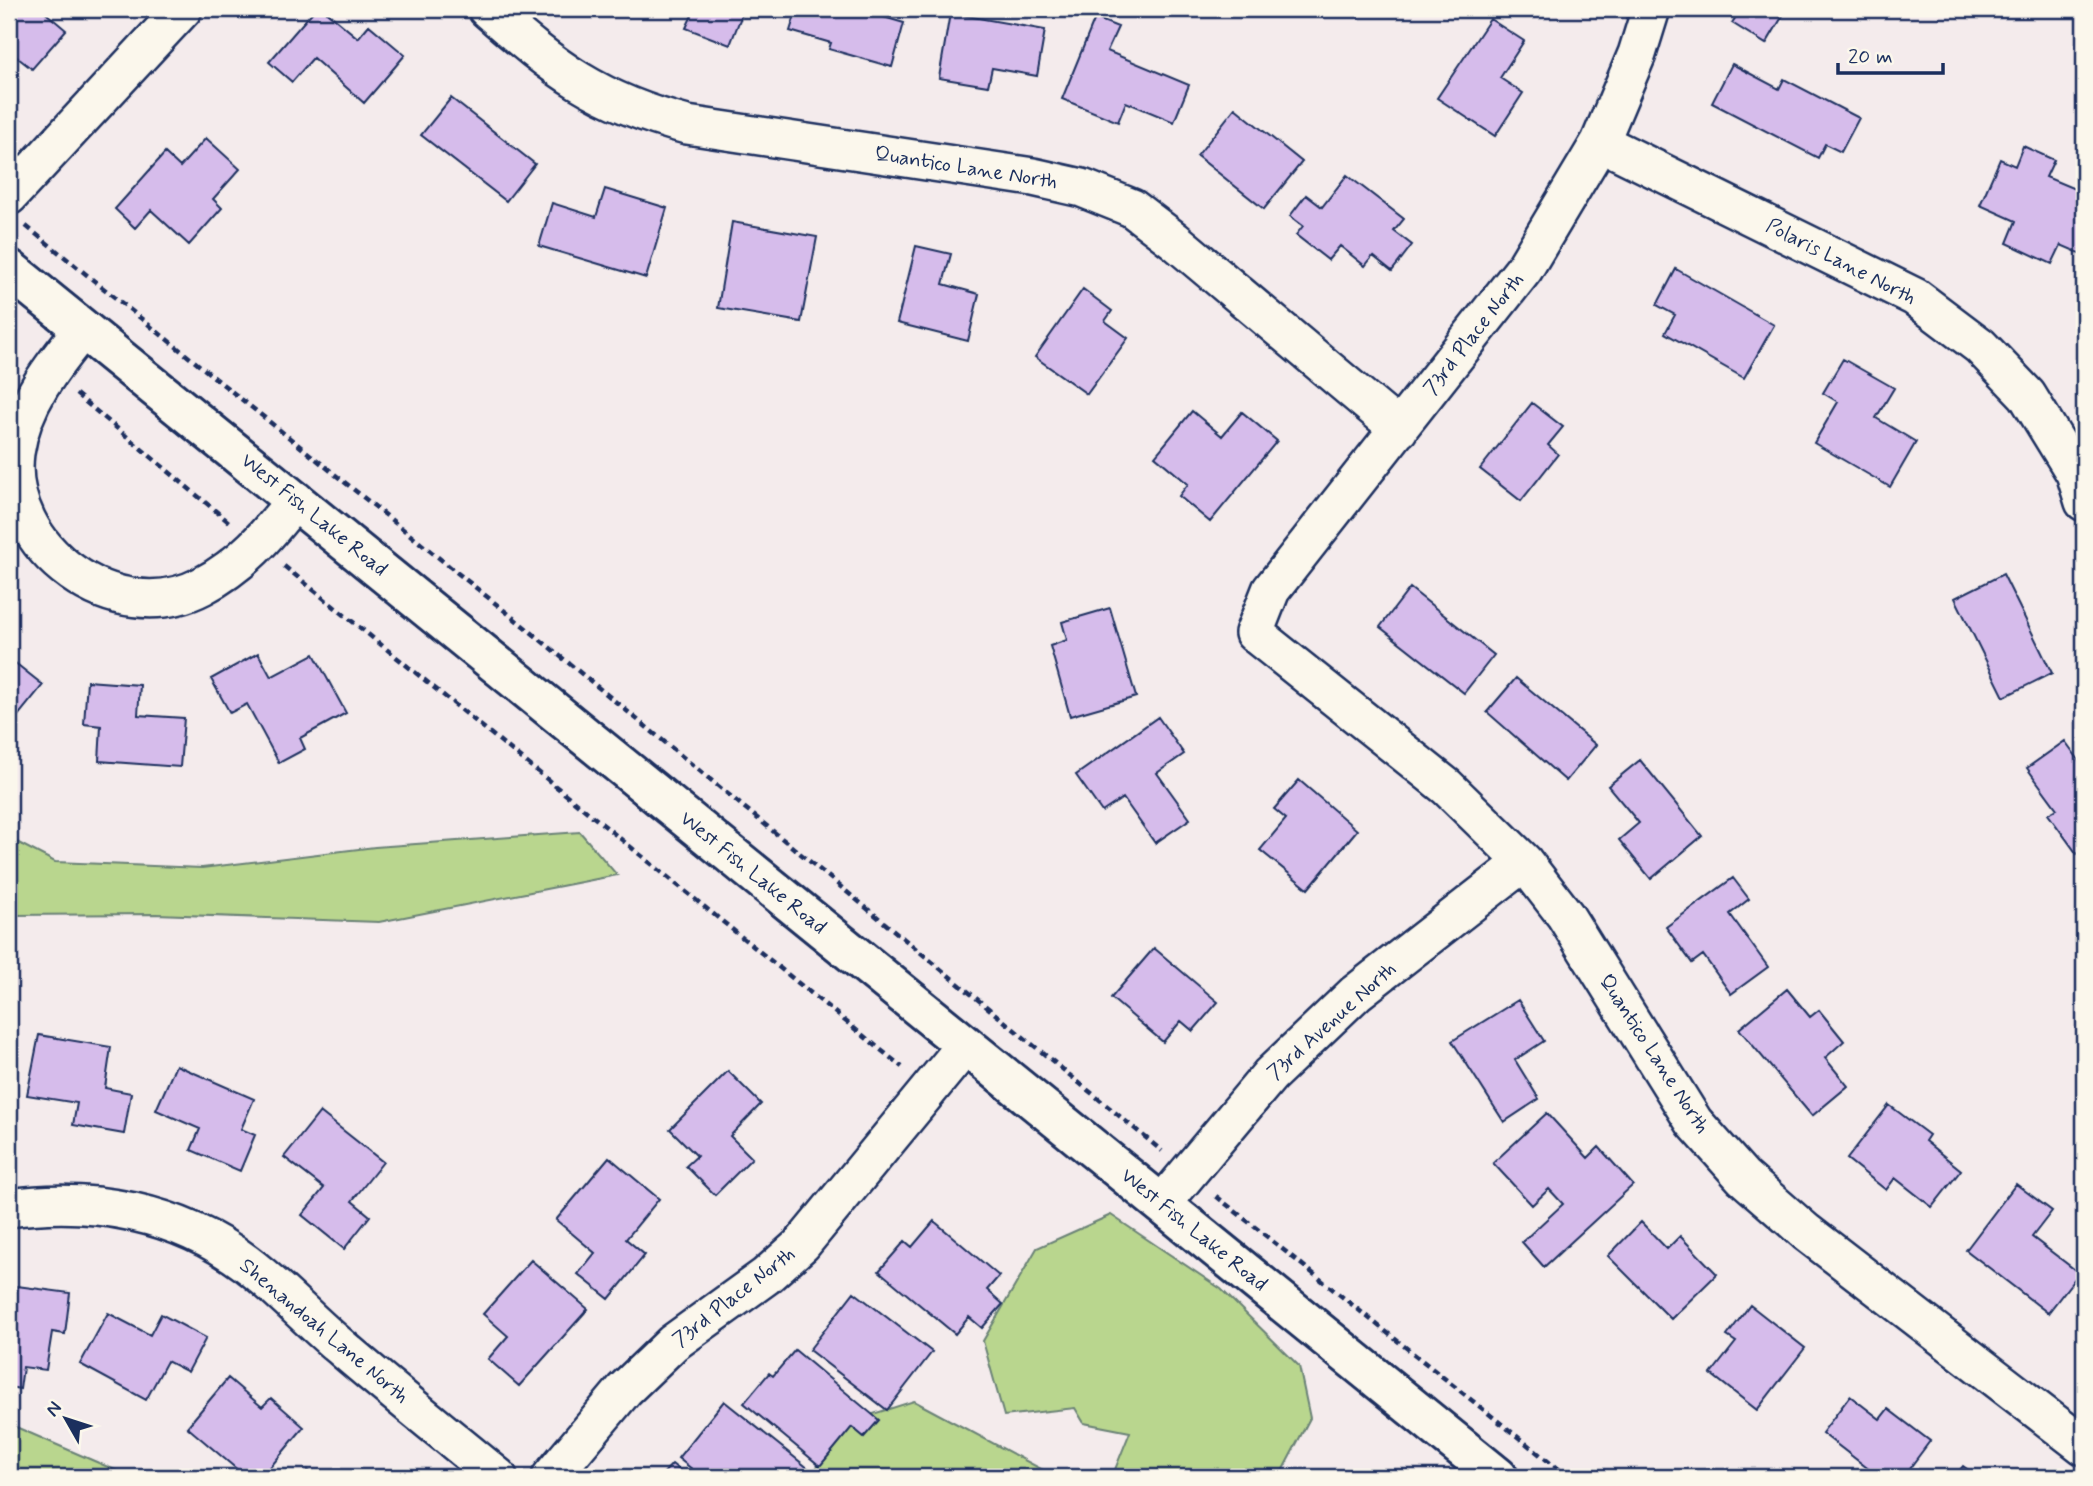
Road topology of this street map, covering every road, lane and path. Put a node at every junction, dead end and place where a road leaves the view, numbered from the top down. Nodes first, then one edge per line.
1 (487, 9) edge
2 (1651, 9) edge
3 (177, 11) edge
4 (1600, 142) junction
5 (14, 209) edge
6 (9, 269) edge
7 (83, 329) junction
8 (48, 371) junction
9 (1399, 429) junction
10 (295, 500) junction
11 (2084, 502) edge
12 (259, 546) junction
13 (1254, 633) joint
14 (1524, 862) junction
15 (965, 1046) junction
16 (930, 1090) junction
17 (1166, 1155) dead end
18 (1207, 1188) dead end
19 (1162, 1204) junction
20 (9, 1208) edge
21 (2084, 1446) edge
22 (498, 1477) edge
23 (551, 1477) edge
24 (1498, 1477) edge
25 (1569, 1477) edge

1 - 9 street, Quantico Lane North
2 - 4 street, 73rd Place North
3 - 5 street
4 - 9 street, 73rd Place North
4 - 11 street, Polaris Lane North
5 - 17 path
6 - 7 street, West Fish Lake Road
7 - 8 street
7 - 10 street, West Fish Lake Road
8 - 12 path
8 - 12 street
9 - 13 street, 73rd Place North
10 - 12 street
10 - 15 street, West Fish Lake Road
12 - 16 path
13 - 14 street, Quantico Lane North
14 - 19 street, 73rd Avenue North
14 - 21 street, Quantico Lane North
15 - 16 street, 73rd Place North
15 - 19 street, West Fish Lake Road
16 - 23 street, 73rd Place North
18 - 25 path
19 - 24 street, West Fish Lake Road
20 - 22 street, Shenandoah Lane North

